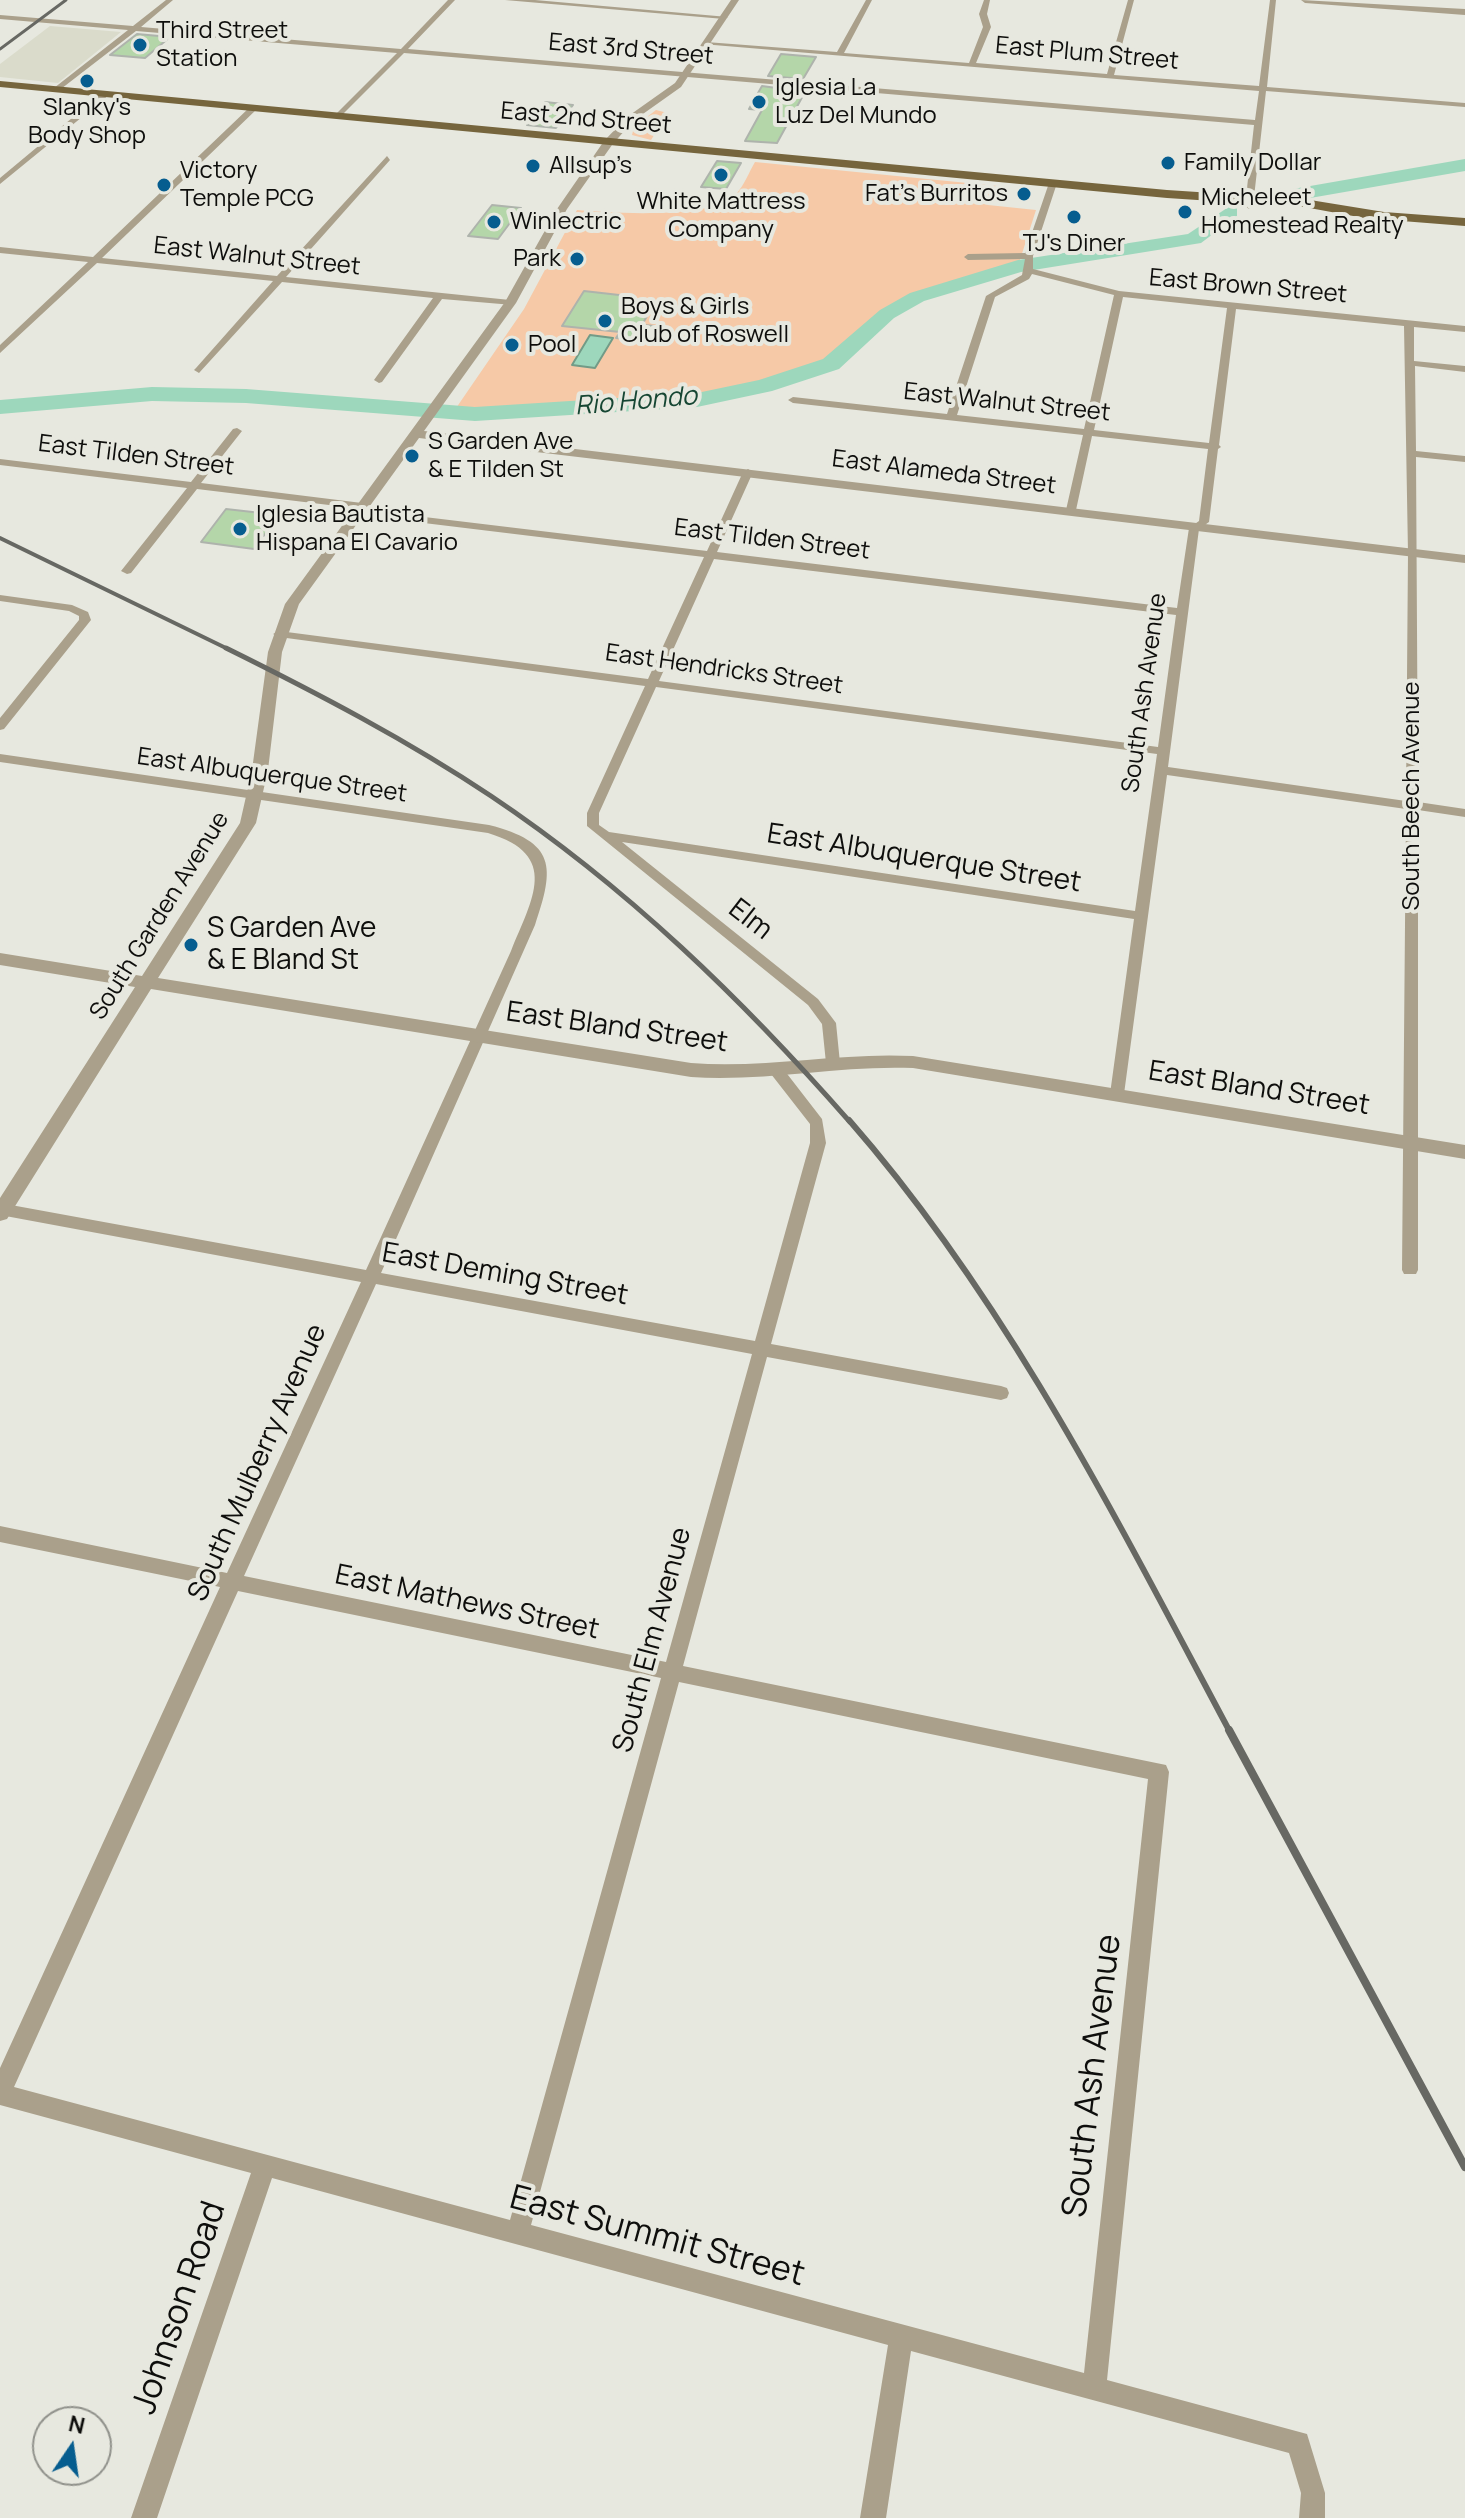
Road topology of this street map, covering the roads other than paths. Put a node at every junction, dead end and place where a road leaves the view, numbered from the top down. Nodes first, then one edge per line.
1 (170, 0) edge
2 (452, 0) edge
3 (508, 0) edge
4 (735, 0) edge
5 (869, 0) edge
6 (987, 0) edge
7 (1131, 0) edge
8 (1273, 0) edge
9 (1305, 0) edge
10 (1465, 12) edge
11 (0, 17) edge
12 (724, 17) junction
13 (134, 28) junction
14 (706, 44) junction
15 (403, 50) junction
16 (840, 54) junction
17 (972, 65) junction
18 (686, 75) junction
19 (1110, 76) junction
20 (0, 84) edge
21 (1262, 88) junction
22 (57, 90) junction
23 (105, 95) junction
24 (1465, 105) edge
25 (253, 109) junction
26 (338, 117) junction
27 (1258, 123) junction
28 (608, 143) junction
29 (387, 158) dead end
30 (0, 182) edge
31 (1053, 183) junction
32 (1249, 202) junction
33 (1465, 222) edge
34 (0, 250) edge
35 (968, 257) dead end
36 (94, 260) junction
37 (1028, 264) junction
38 (281, 279) junction
39 (1119, 294) junction
40 (439, 296) junction
41 (510, 303) junction
42 (1232, 305) junction
43 (1409, 323) junction
44 (1465, 329) edge
45 (0, 350) edge
46 (1409, 363) junction
47 (1465, 369) edge
48 (199, 370) dead end
49 (379, 380) dead end
50 (793, 400) dead end
51 (951, 417) junction
52 (422, 428) junction
53 (237, 431) dead end
54 (1088, 433) junction
55 (1216, 447) junction
56 (1411, 453) junction
57 (1465, 459) edge
58 (0, 462) edge
59 (748, 472) junction
60 (196, 485) junction
61 (360, 509) junction
62 (1071, 510) junction
63 (1199, 525) junction
64 (1413, 553) junction
65 (710, 555) junction
66 (1465, 559) edge
67 (127, 571) dead end
68 (0, 598) edge
69 (1181, 612) junction
70 (279, 634) junction
71 (653, 683) junction
72 (0, 726) edge
73 (1163, 751) junction
74 (0, 758) edge
75 (1161, 770) junction
76 (256, 796) junction
77 (1411, 807) junction
78 (1465, 813) edge
79 (604, 835) junction
80 (532, 852) joint
81 (1141, 916) junction
82 (0, 959) edge
83 (147, 982) junction
84 (480, 1037) junction
85 (833, 1063) junction
86 (776, 1070) junction
87 (1117, 1094) junction
88 (1411, 1143) junction
89 (1465, 1152) edge
90 (1, 1211) edge
91 (1410, 1270) dead end
92 (371, 1277) junction
93 (761, 1348) junction
94 (1001, 1393) dead end
95 (0, 1534) edge
96 (232, 1583) junction
97 (673, 1674) junction
98 (1159, 1772) joint
99 (0, 2093) edge
100 (265, 2166) junction
101 (517, 2235) junction
102 (901, 2338) junction
103 (1094, 2388) junction
104 (144, 2518) edge
105 (873, 2518) edge
106 (1312, 2518) edge

1 - 13 street
2 - 15 street
3 - 12 street
4 - 12 street, South Garden Avenue
5 - 16 street
6 - 17 street
7 - 19 street
8 - 21 street
9 - 10 street
11 - 13 street, East 3rd Street
12 - 14 street, South Garden Avenue
13 - 15 street, East 3rd Street
13 - 22 street
14 - 16 street, East Plum Street
14 - 18 street, South Garden Avenue
15 - 18 street, East 3rd Street
15 - 26 street
16 - 17 street, East Plum Street
17 - 19 street, East Plum Street
18 - 27 street, East 3rd Street
18 - 28 street, South Garden Avenue
19 - 21 street, East Plum Street
20 - 22 main road, East 2nd Street
21 - 24 street, East Plum Street
21 - 27 street
22 - 23 main road, East 2nd Street
23 - 25 main road, East 2nd Street
23 - 30 street
25 - 26 main road, East 2nd Street
25 - 36 street
26 - 28 main road, East 2nd Street
27 - 32 street
28 - 31 main road, East 2nd Street
28 - 41 street, South Garden Avenue
29 - 38 street
31 - 32 main road, East 2nd Street
31 - 37 street
32 - 33 main road, East 2nd Street
34 - 36 street, East Walnut Street
35 - 37 street, East Brown Street
36 - 38 street, East Walnut Street
36 - 45 street
37 - 39 street, East Brown Street
37 - 51 street
38 - 40 street, East Walnut Street
38 - 48 street
39 - 42 street, East Brown Street
39 - 54 street
40 - 41 street, East Walnut Street
40 - 49 street
41 - 52 street, South Garden Avenue
42 - 43 street, East Brown Street
42 - 55 street, South Ash Avenue
43 - 44 street, East Brown Street
43 - 46 street, South Beech Avenue
46 - 47 street
46 - 56 street, South Beech Avenue
50 - 51 street, East Walnut Street
51 - 54 street, East Walnut Street
52 - 59 street, East Alameda Street
52 - 61 street, South Garden Avenue
53 - 60 street
54 - 55 street, East Walnut Street
54 - 62 street
55 - 63 street, South Ash Avenue
56 - 57 street
56 - 64 street, South Beech Avenue
58 - 60 street, East Tilden Street
59 - 62 street, East Alameda Street
59 - 65 street
60 - 61 street, East Tilden Street
60 - 67 street
61 - 65 street, East Tilden Street
61 - 70 street, South Garden Avenue
62 - 63 street, East Alameda Street
63 - 64 street, East Alameda Street
63 - 69 street, South Ash Avenue
64 - 66 street, East Alameda Street
64 - 77 street, South Beech Avenue
65 - 69 street, East Tilden Street
65 - 71 street
68 - 72 street
69 - 73 street, South Ash Avenue
70 - 71 street, East Hendricks Street
70 - 76 street, South Garden Avenue
71 - 73 street, East Hendricks Street
71 - 79 street
73 - 75 street, South Ash Avenue
74 - 76 street, East Albuquerque Street
75 - 77 street
75 - 81 street, South Ash Avenue
76 - 80 street, East Albuquerque Street
76 - 83 street, South Garden Avenue
77 - 78 street
77 - 88 street, South Beech Avenue
79 - 81 street, East Albuquerque Street
79 - 85 street, Elm
80 - 84 street, South Mulberry Avenue
81 - 87 street, South Ash Avenue
82 - 83 street, East Bland Street
83 - 84 street, East Bland Street
83 - 90 street, South Garden Avenue
84 - 86 street, East Bland Street
84 - 92 street, South Mulberry Avenue
85 - 86 street, East Bland Street
85 - 87 street, East Bland Street
86 - 93 street, South Elm Avenue
87 - 88 street, East Bland Street
88 - 89 street, East Bland Street
88 - 91 street, South Beech Avenue
90 - 92 street, East Deming Street
92 - 93 street, East Deming Street
92 - 96 street, South Mulberry Avenue
93 - 94 street, East Deming Street
93 - 97 street, South Elm Avenue
95 - 96 street, East Mathews Street
96 - 97 street, East Mathews Street
96 - 99 street, South Mulberry Avenue
97 - 98 street, East Mathews Street
97 - 101 street, South Elm Avenue
98 - 103 street, South Ash Avenue
99 - 100 street, East Summit Street
100 - 101 street, East Summit Street
100 - 104 street, Johnson Road
101 - 102 street, East Summit Street
102 - 103 street, East Summit Street
102 - 105 street
103 - 106 street, East Summit Street

